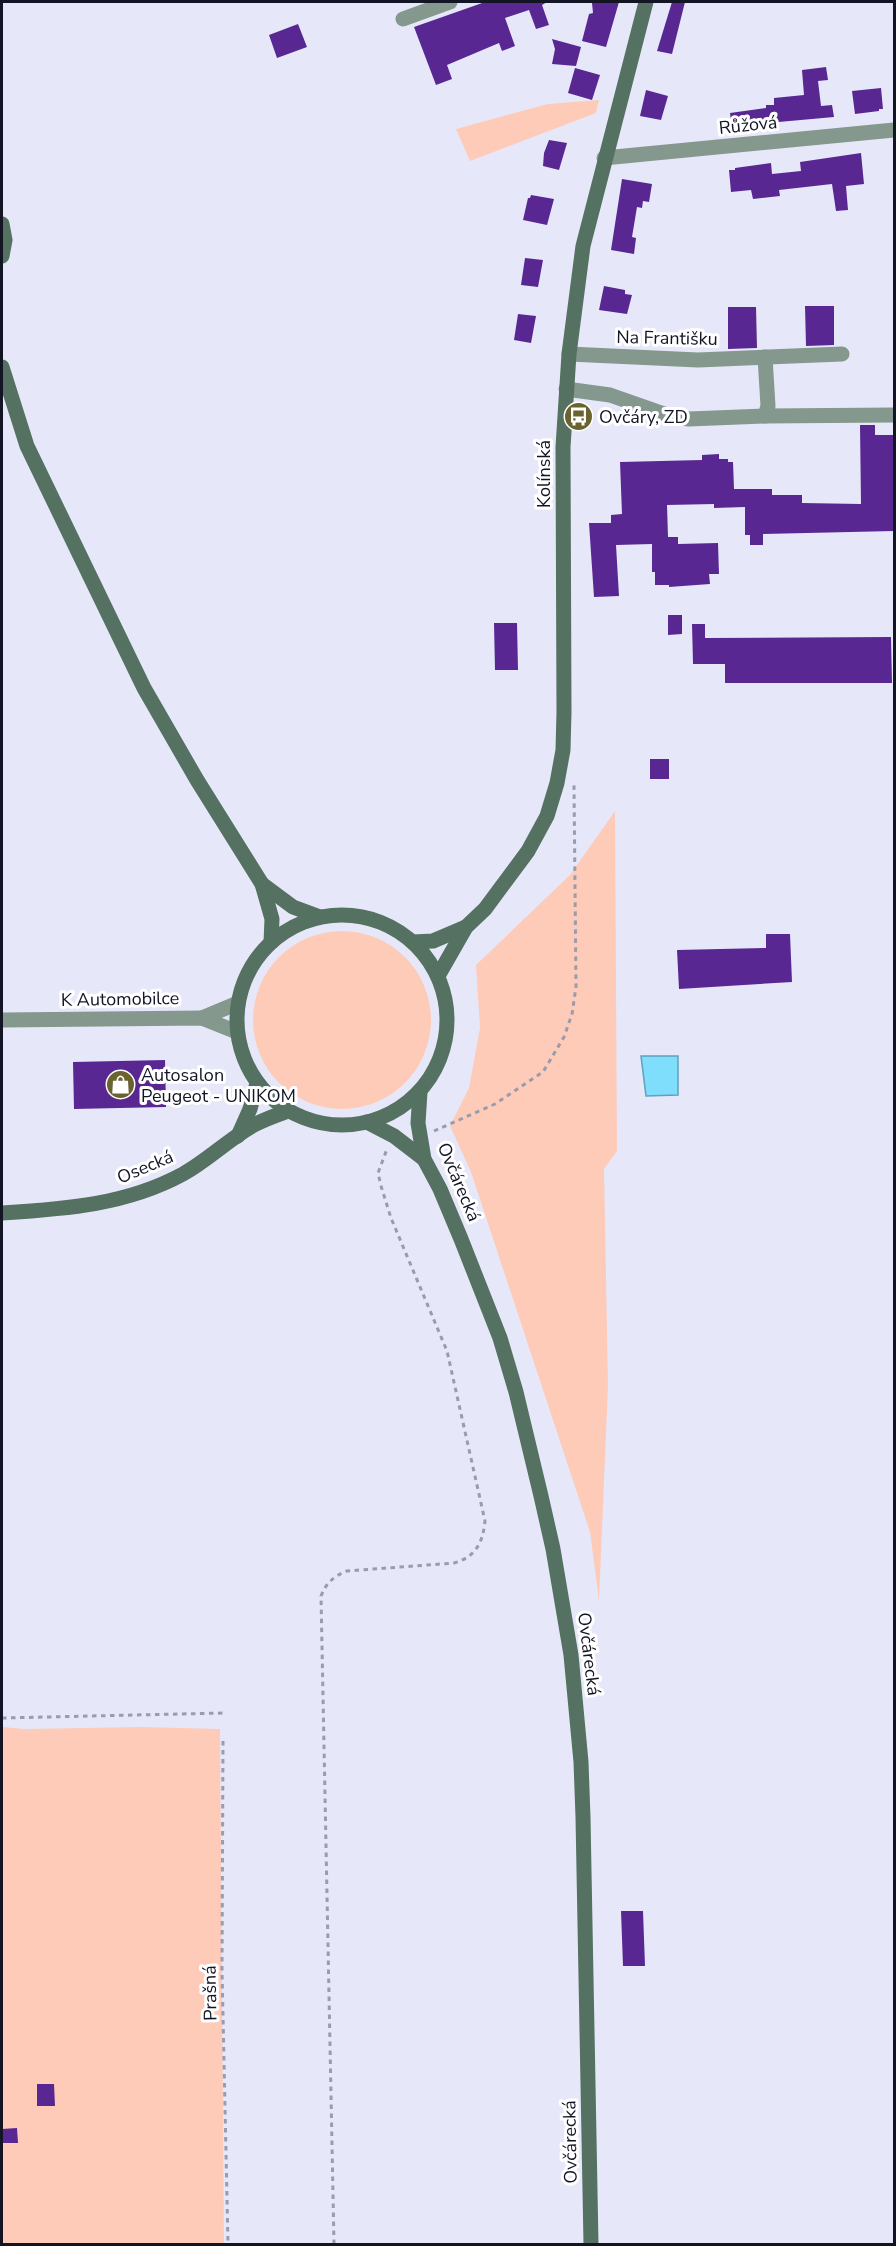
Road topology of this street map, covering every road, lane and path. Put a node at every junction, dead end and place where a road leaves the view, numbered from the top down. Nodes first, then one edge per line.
1 (450, 2) edge
2 (646, 2) edge
3 (403, 19) dead end
4 (894, 130) edge
5 (604, 158) junction
6 (2, 224) edge
7 (2, 255) edge
8 (569, 354) junction
9 (842, 354) dead end
10 (765, 357) junction
11 (2, 367) edge
12 (566, 389) junction
13 (894, 415) edge
14 (765, 416) junction
15 (574, 784) dead end
16 (262, 884) junction
17 (320, 917) junction
18 (466, 927) junction
19 (271, 942) junction
20 (413, 942) junction
21 (438, 976) junction
22 (238, 1003) junction
23 (202, 1018) junction
24 (2, 1020) edge
25 (237, 1032) junction
26 (257, 1083) junction
27 (420, 1092) junction
28 (288, 1111) junction
29 (367, 1122) junction
30 (418, 1123) junction
31 (238, 1136) junction
32 (394, 1136) junction
33 (424, 1159) junction
34 (2, 1214) edge
35 (224, 1713) dead end
36 (2, 1718) edge
37 (223, 1742) dead end
38 (228, 2244) edge
39 (334, 2244) edge
40 (591, 2244) edge

1 - 3 street
2 - 5 main road, Kolínská
4 - 5 street, Růžová
5 - 8 main road, Kolínská
6 - 7 main road
8 - 10 street, Na Františku
8 - 12 main road, Kolínská
9 - 10 street, Na Františku
10 - 14 street
11 - 16 main road
12 - 14 street
12 - 18 main road, Kolínská
13 - 14 street
15 - 30 path
16 - 17 main road
16 - 19 main road
17 - 19 main road
17 - 20 main road
18 - 20 main road, Kolínská
18 - 21 main road, Kolínská
19 - 22 main road
20 - 21 main road
21 - 27 main road
22 - 23 street
22 - 25 main road
23 - 24 street, K Automobilce
23 - 25 street, K Automobilce
25 - 26 main road
26 - 28 main road
26 - 31 main road
27 - 29 main road
27 - 30 main road, Ovčárecká
28 - 29 main road
28 - 31 main road, Osecká
29 - 32 main road
30 - 33 main road, Ovčárecká
31 - 34 main road, Osecká
32 - 33 main road
32 - 39 path
33 - 40 main road, Ovčárecká
35 - 36 path
37 - 38 path, Prašná

